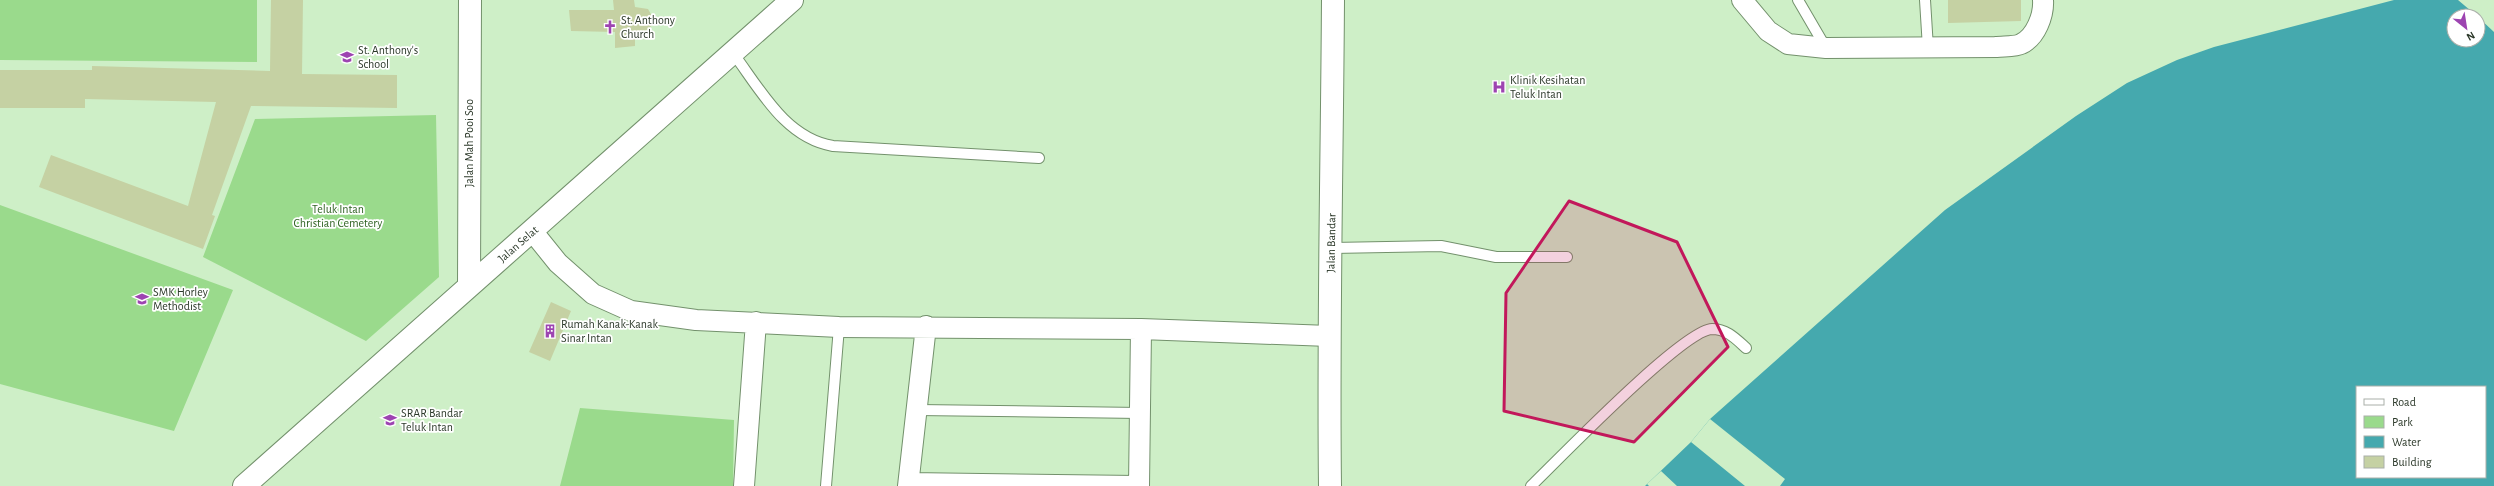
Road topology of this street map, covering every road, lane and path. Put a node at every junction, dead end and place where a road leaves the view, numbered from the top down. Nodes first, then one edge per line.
1 (470, 0) edge
2 (792, 0) edge
3 (1333, 0) edge
4 (1742, 0) edge
5 (1798, 0) edge
6 (1925, 0) edge
7 (2043, 0) edge
8 (1826, 48) junction
9 (1928, 48) junction
10 (733, 53) junction
11 (1039, 158) dead end
12 (533, 232) junction
13 (1332, 248) junction
14 (1568, 257) dead end
15 (469, 286) junction
16 (756, 322) junction
17 (926, 326) junction
18 (839, 327) junction
19 (1141, 329) junction
20 (1329, 336) junction
21 (1746, 348) dead end
22 (917, 410) junction
23 (1140, 414) junction
24 (909, 485) edge
25 (244, 486) edge
26 (744, 486) edge
27 (826, 486) edge
28 (1138, 486) edge
29 (1330, 486) edge
30 (1531, 486) edge

1 - 15 street, Jalan Mah Pooi Soo
2 - 10 street, Jalan Selat
3 - 13 street, Jalan Bandar
4 - 8 street
5 - 8 lane
6 - 9 lane
7 - 9 street
8 - 9 street
10 - 11 lane
10 - 12 street, Jalan Selat
12 - 15 street, Jalan Selat
12 - 16 street
13 - 14 lane
13 - 20 street, Jalan Bandar
15 - 25 street, Jalan Selat
16 - 18 street
16 - 26 street
17 - 18 street
17 - 19 street
17 - 22 street
18 - 27 lane
19 - 20 street
19 - 23 street
20 - 29 street, Jalan Bandar
21 - 30 lane
22 - 23 lane
22 - 24 street
23 - 28 street
24 - 28 street

